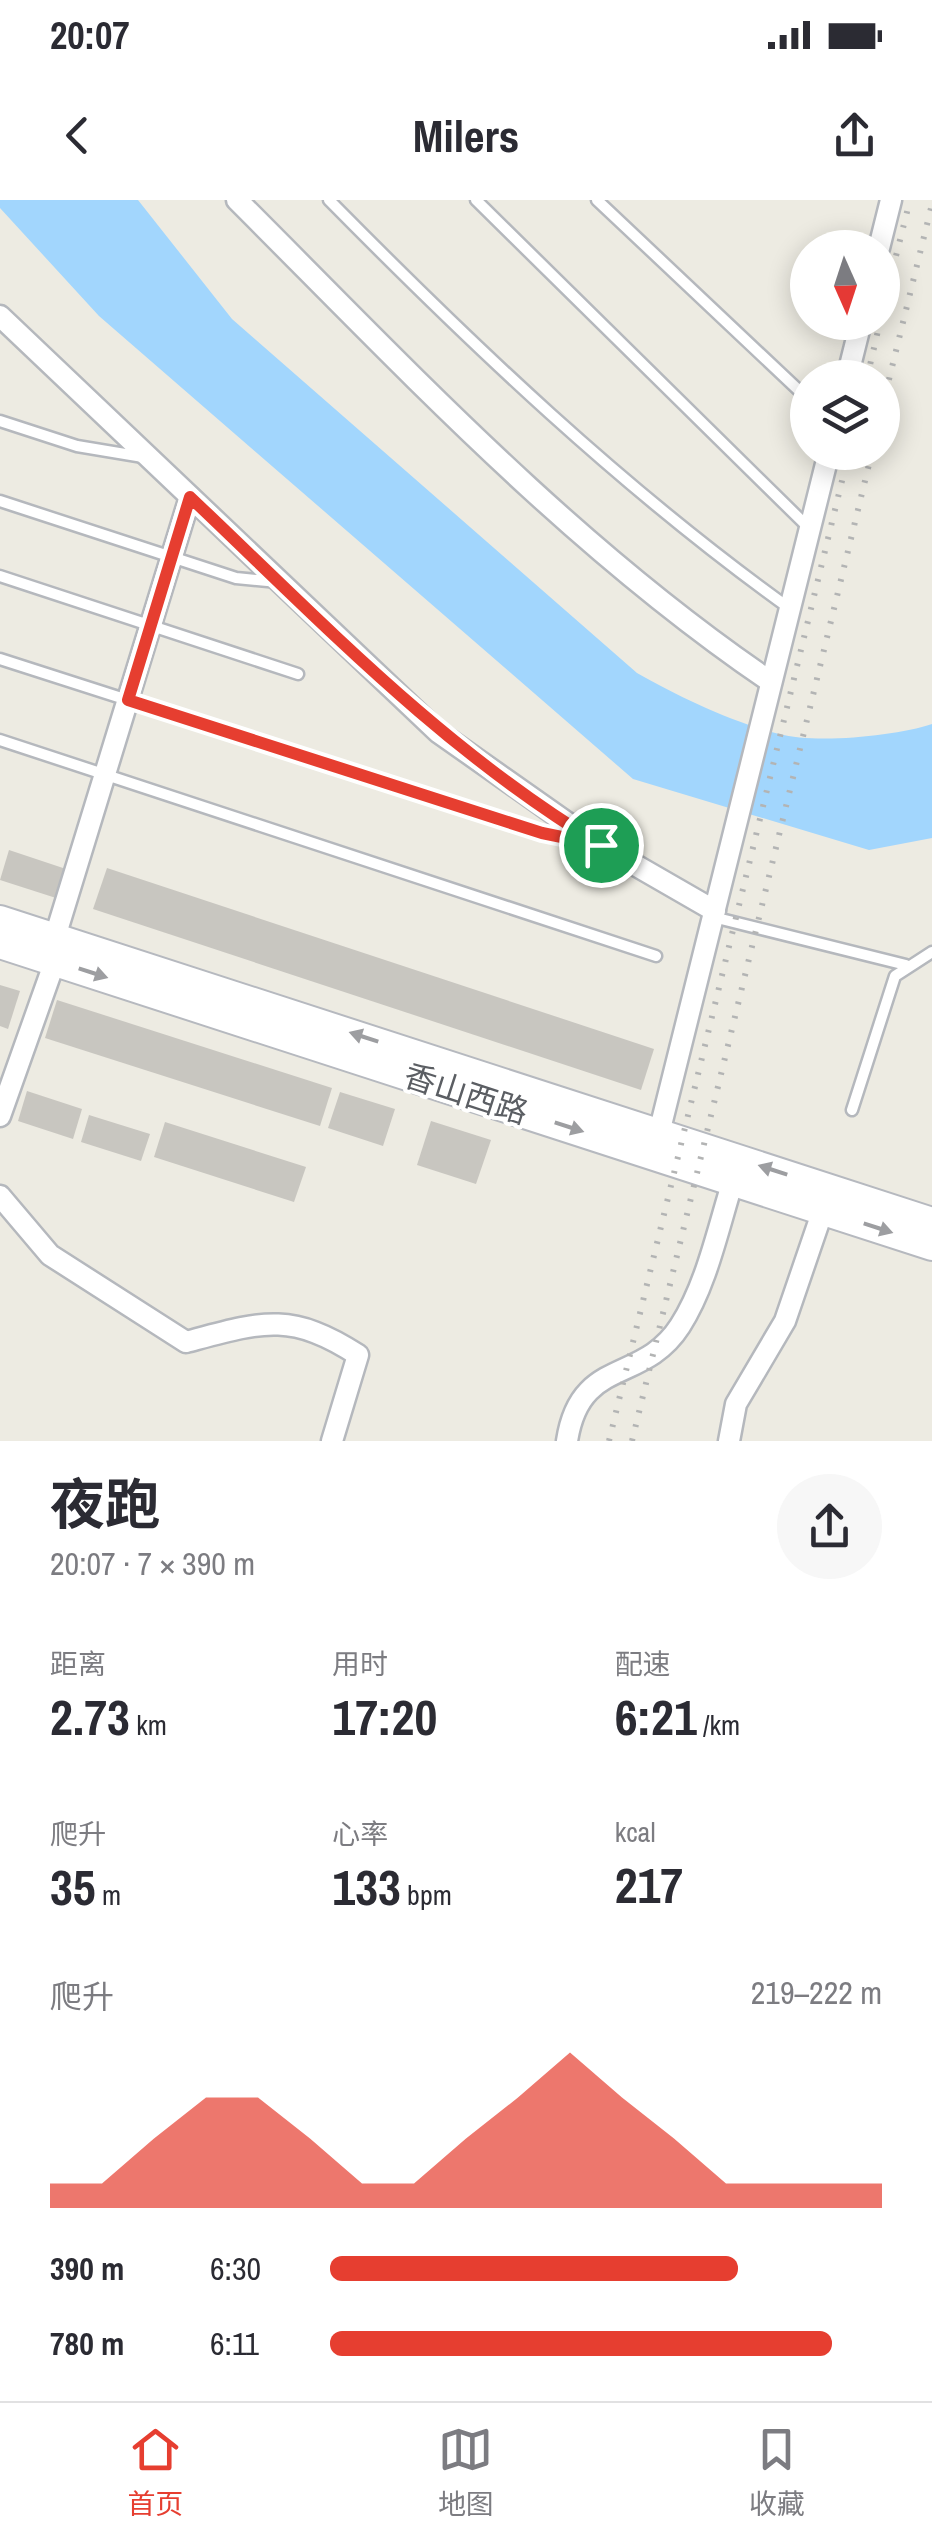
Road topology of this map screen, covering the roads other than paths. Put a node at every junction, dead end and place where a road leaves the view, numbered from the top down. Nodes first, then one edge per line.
1 (237, 200) edge
2 (328, 200) edge
3 (476, 200) edge
4 (597, 200) edge
5 (891, 200) edge
6 (884, 230) edge
7 (0, 316) edge
8 (790, 382) edge
9 (0, 420) edge
10 (149, 458) junction
11 (824, 470) edge
12 (190, 497) junction
13 (0, 500) edge
14 (810, 529) junction
15 (172, 557) junction
16 (0, 576) edge
17 (279, 582) junction
18 (790, 608) junction
19 (151, 626) junction
20 (0, 659) edge
21 (298, 674) dead end
22 (770, 689) junction
23 (128, 700) junction
24 (0, 740) edge
25 (105, 774) junction
26 (601, 845) junction
27 (714, 914) junction
28 (0, 920) edge
29 (0, 944) edge
30 (54, 949) junction
31 (932, 952) edge
32 (656, 956) dead end
33 (906, 965) junction
34 (852, 1110) dead end
35 (0, 1116) edge
36 (660, 1133) junction
37 (733, 1181) junction
38 (0, 1196) edge
39 (823, 1210) junction
40 (932, 1222) edge
41 (932, 1246) edge
42 (332, 1441) edge
43 (568, 1441) edge
44 (730, 1441) edge

1 - 22 street
2 - 18 lane
3 - 14 lane
4 - 8 lane
5 - 6 street
7 - 10 street
9 - 10 lane
10 - 12 street
11 - 14 street
12 - 15 street
12 - 17 street
13 - 15 lane
14 - 18 street
15 - 17 lane
15 - 19 street
16 - 19 lane
17 - 26 street
18 - 22 street
19 - 21 lane
19 - 23 street
20 - 23 lane
22 - 27 street
23 - 25 street
23 - 26 lane
24 - 25 lane
25 - 30 street
25 - 32 lane
26 - 27 street
27 - 33 lane
27 - 36 street
28 - 30 main road, 香山西路
29 - 30 main road, 香山西路
30 - 35 street
36 -> 30 main road, 香山西路
30 -> 37 main road, 香山西路
31 - 33 lane
33 - 34 lane
40 -> 36 main road, 香山西路
37 - 39 main road, 香山西路
37 - 43 street
38 - 42 street
39 -> 41 main road, 香山西路
39 - 44 street

